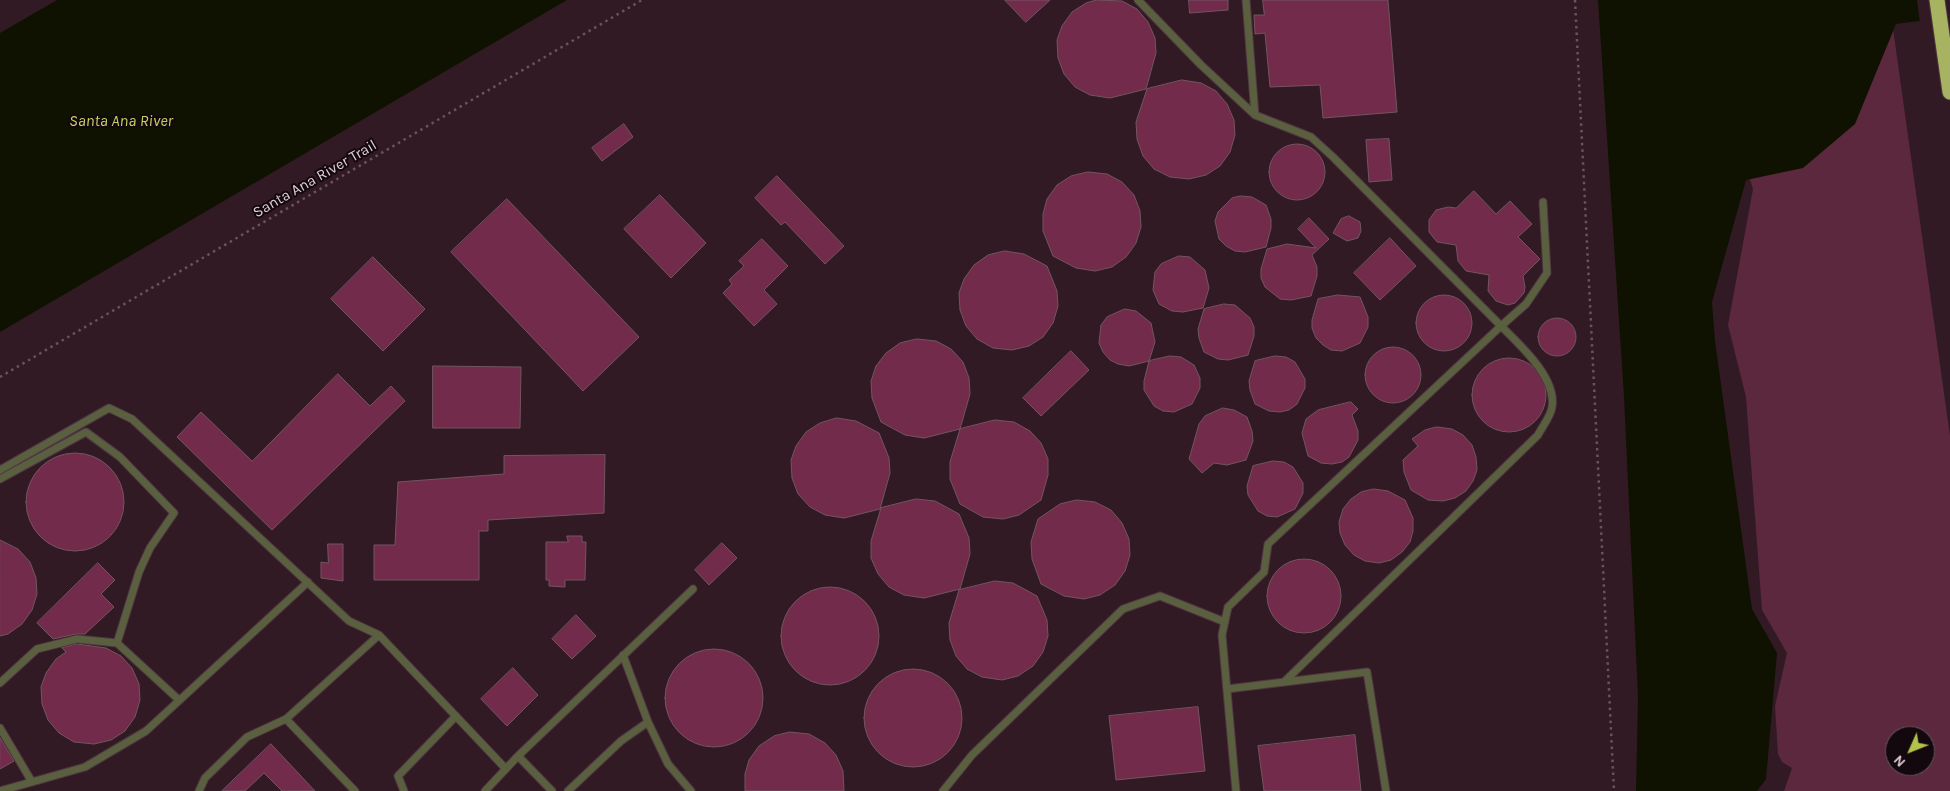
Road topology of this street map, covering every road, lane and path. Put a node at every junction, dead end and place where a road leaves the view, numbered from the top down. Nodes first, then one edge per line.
1 (642, 0) edge
2 (1138, 0) edge
3 (1246, 0) edge
4 (1575, 0) edge
5 (1937, 0) edge
6 (1950, 92) edge
7 (1255, 115) junction
8 (1543, 202) dead end
9 (1501, 326) junction
10 (0, 377) edge
11 (0, 470) edge
12 (0, 479) edge
13 (308, 582) junction
14 (693, 588) dead end
15 (1225, 622) junction
16 (379, 635) junction
17 (117, 642) junction
18 (623, 655) junction
19 (1284, 682) junction
20 (0, 683) edge
21 (1227, 689) junction
22 (179, 700) junction
23 (456, 716) junction
24 (286, 719) junction
25 (648, 722) junction
26 (0, 728) edge
27 (518, 756) junction
28 (506, 769) junction
29 (32, 782) junction
30 (0, 791) edge
31 (199, 791) edge
32 (355, 791) edge
33 (404, 791) edge
34 (485, 791) edge
35 (552, 791) edge
36 (568, 791) edge
37 (691, 791) edge
38 (943, 791) edge
39 (1236, 791) edge
40 (1386, 791) edge
41 (1614, 791) edge

1 - 10 path, Santa Ana River Trail
2 - 7 lane
3 - 7 lane
4 - 41 path
5 - 6 highway
7 - 9 lane
8 - 9 lane
9 - 15 lane
9 - 19 lane
11 - 13 lane
12 - 17 lane
13 - 16 lane
13 - 22 lane
14 - 18 lane
15 - 21 lane
15 - 38 lane
16 - 23 lane
16 - 24 lane
17 - 20 lane
17 - 22 lane
18 - 25 lane
18 - 27 lane
19 - 21 lane
19 - 40 lane
21 - 39 lane
22 - 29 lane
23 - 28 lane
23 - 33 lane
24 - 31 lane
24 - 32 lane
25 - 36 lane
25 - 37 lane
26 - 29 lane
27 - 28 lane
27 - 35 lane
28 - 34 lane
29 - 30 lane

